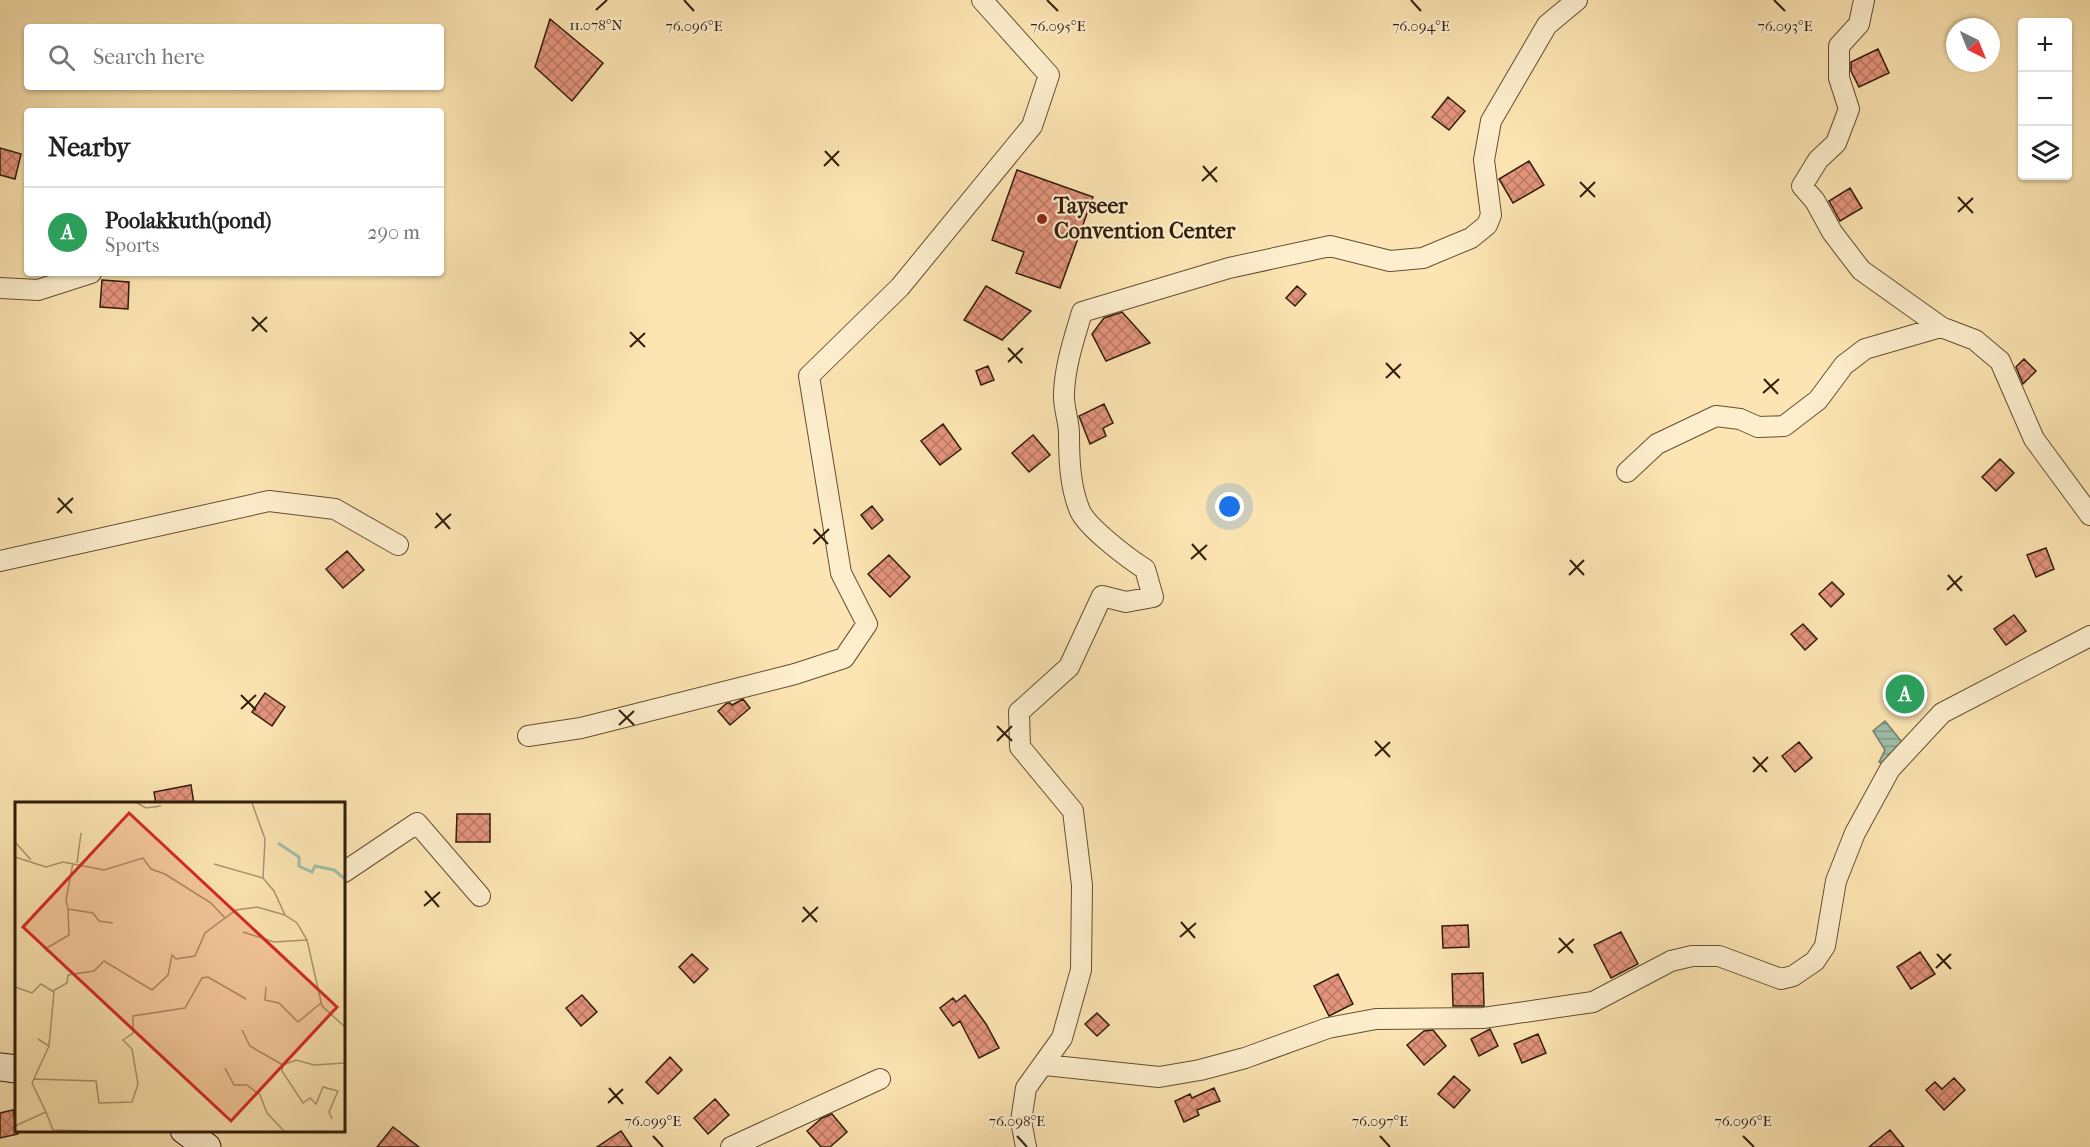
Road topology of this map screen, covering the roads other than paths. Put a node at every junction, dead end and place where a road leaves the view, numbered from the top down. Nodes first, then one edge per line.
1 (982, 0) edge
2 (1577, 0) edge
3 (1864, 0) edge
4 (83, 276) edge
5 (0, 288) edge
6 (1941, 327) junction
7 (1627, 472) dead end
8 (2090, 515) edge
9 (398, 545) dead end
10 (0, 561) edge
11 (2090, 636) edge
12 (528, 736) dead end
13 (345, 871) edge
14 (480, 896) dead end
15 (1045, 1065) junction
16 (0, 1067) edge
17 (15, 1069) edge
18 (880, 1079) dead end
19 (185, 1132) edge
20 (207, 1147) edge
21 (731, 1147) edge
22 (1026, 1147) edge

1 - 12 street
2 - 15 street
3 - 6 street
4 - 5 street
6 - 7 street
6 - 8 street
9 - 10 street
11 - 15 street
13 - 14 street
15 - 22 street
16 - 17 main road
18 - 21 street
19 - 20 main road

